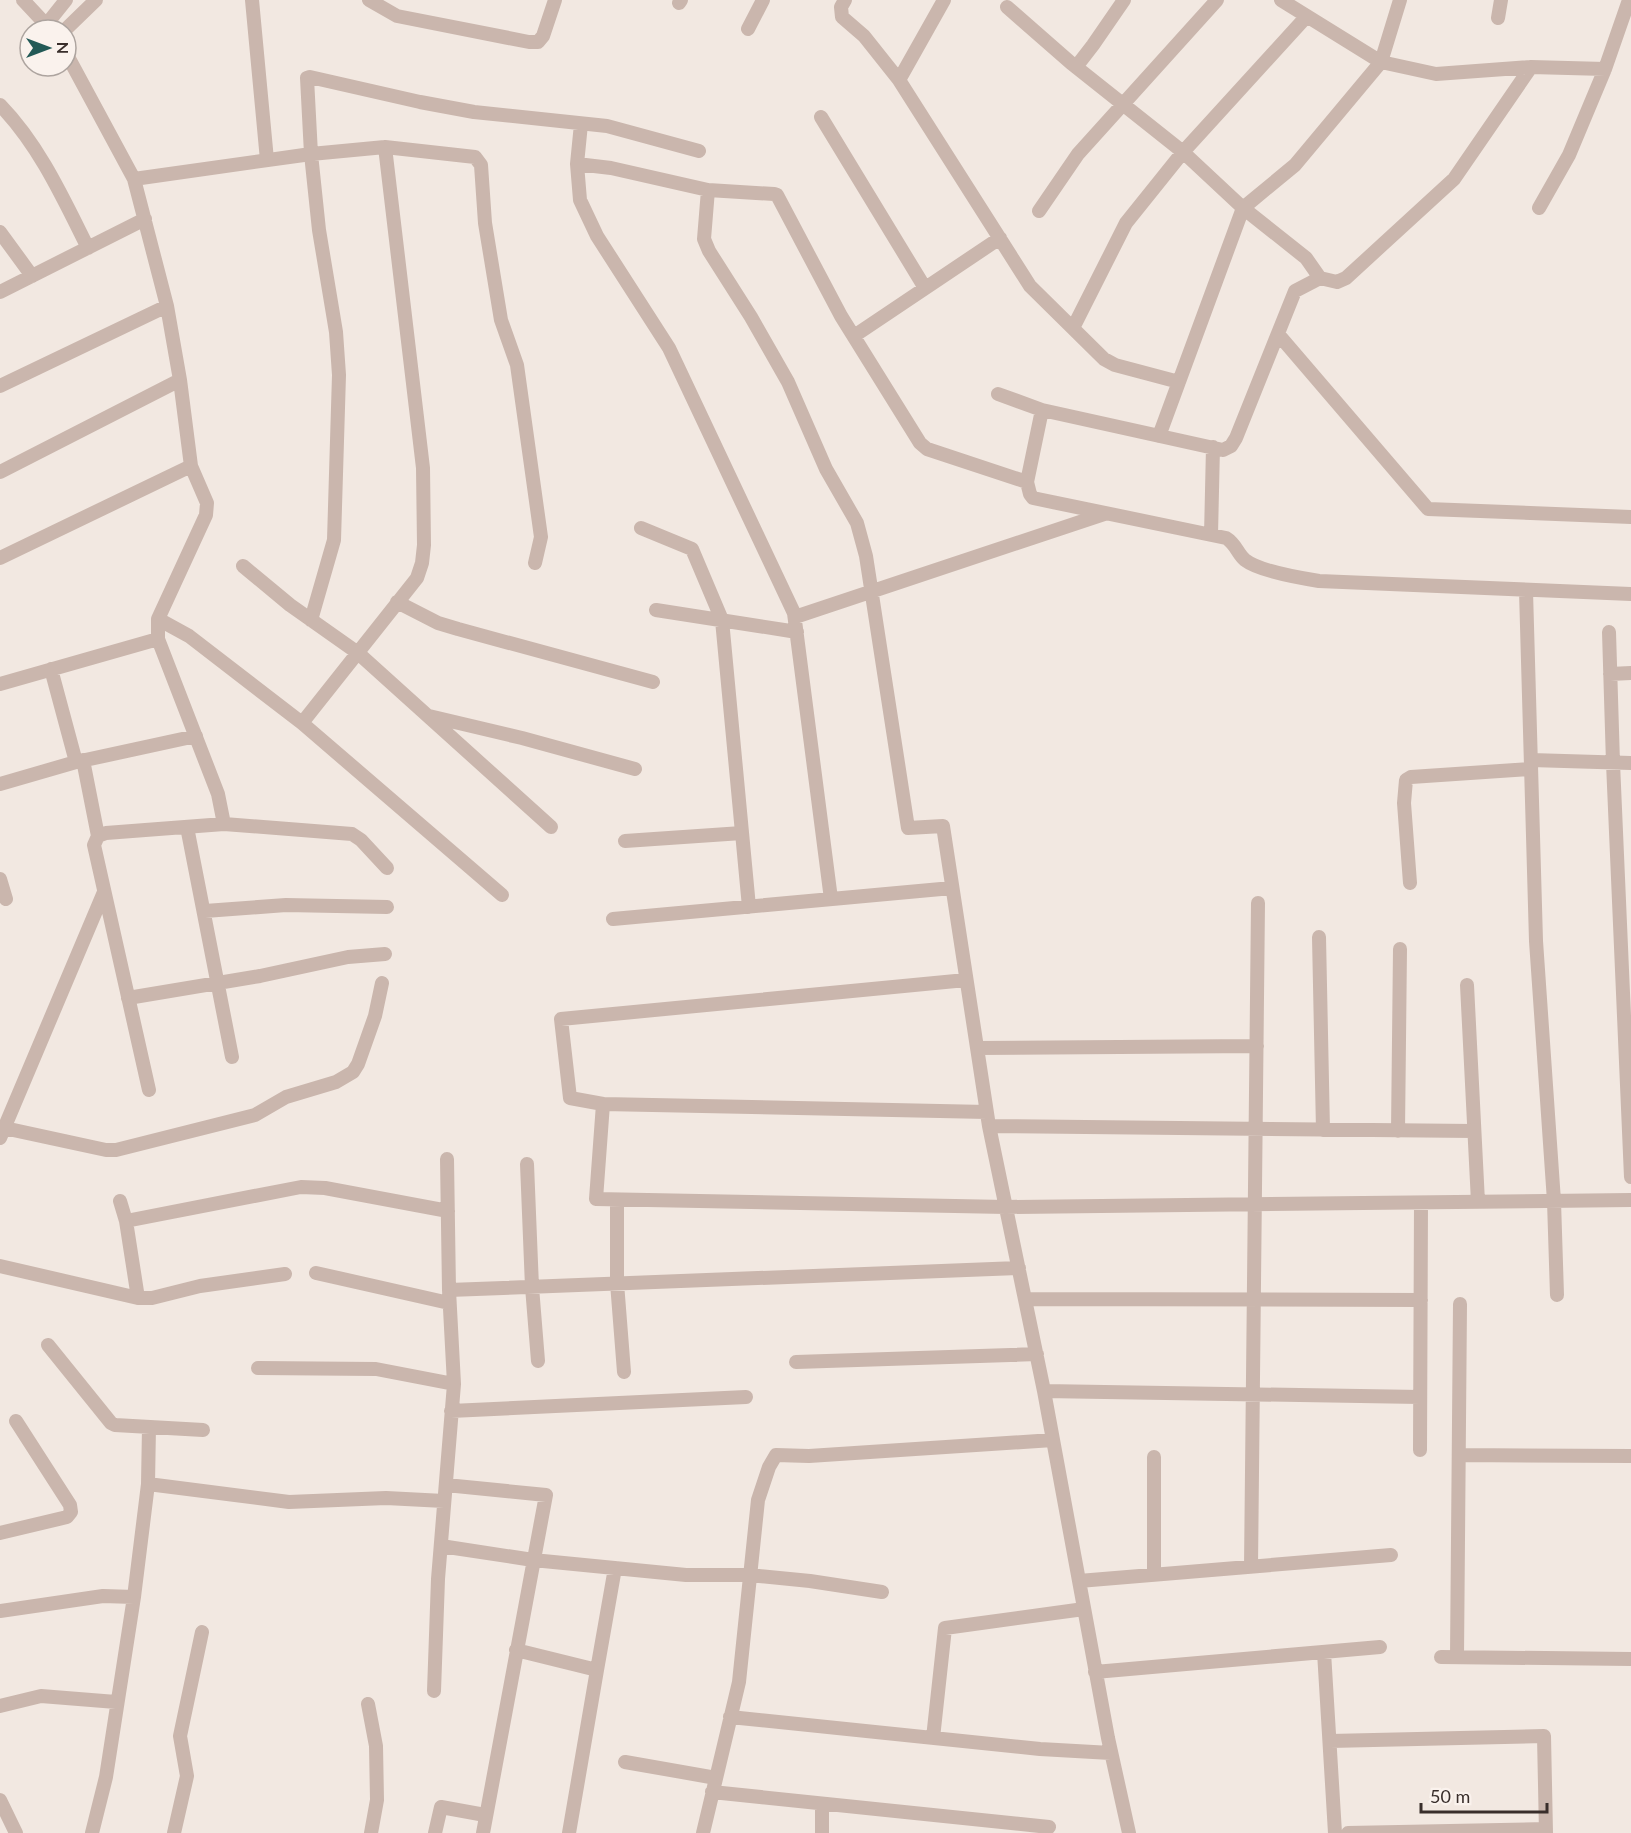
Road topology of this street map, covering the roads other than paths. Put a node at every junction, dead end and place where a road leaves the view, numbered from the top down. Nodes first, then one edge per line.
1 (23, 0) edge
2 (66, 0) edge
3 (96, 0) edge
4 (252, 0) edge
5 (369, 0) edge
6 (555, 0) edge
7 (763, 0) edge
8 (845, 0) edge
9 (944, 0) edge
10 (1124, 0) edge
11 (1217, 0) edge
12 (1281, 0) edge
13 (1400, 0) edge
14 (1501, 0) edge
15 (1629, 0) edge
16 (1007, 7) dead end
17 (1307, 16) junction
18 (40, 18) edge
19 (54, 18) edge
20 (77, 18) edge
21 (1498, 18) dead end
22 (748, 29) dead end
23 (1381, 62) junction
24 (1076, 67) junction
25 (1531, 67) junction
26 (1605, 69) junction
27 (78, 75) edge
28 (899, 80) junction
29 (1123, 103) junction
30 (0, 105) edge
31 (821, 117) dead end
32 (581, 124) junction
33 (385, 147) junction
34 (699, 151) dead end
35 (1183, 152) junction
36 (312, 154) junction
37 (267, 160) junction
38 (577, 164) junction
39 (134, 179) junction
40 (708, 190) junction
41 (1243, 208) junction
42 (1539, 208) dead end
43 (1039, 211) dead end
44 (145, 219) junction
45 (0, 232) edge
46 (1000, 238) junction
47 (88, 248) junction
48 (32, 276) junction
49 (1320, 278) junction
50 (925, 288) junction
51 (0, 292) edge
52 (167, 306) junction
53 (1073, 328) junction
54 (1278, 334) junction
55 (854, 336) junction
56 (180, 380) junction
57 (1179, 382) junction
58 (0, 386) edge
59 (998, 394) dead end
60 (1042, 410) junction
61 (1160, 436) junction
62 (1213, 447) junction
63 (190, 466) junction
64 (0, 472) edge
65 (1027, 482) junction
66 (1106, 514) junction
67 (1631, 517) edge
68 (641, 528) dead end
69 (1211, 535) junction
70 (0, 558) edge
71 (535, 563) dead end
72 (243, 566) dead end
73 (1526, 591) junction
74 (871, 593) junction
75 (1631, 594) edge
76 (397, 602) junction
77 (656, 610) dead end
78 (795, 617) junction
79 (158, 619) junction
80 (311, 620) junction
81 (722, 620) junction
82 (797, 632) junction
83 (1609, 632) dead end
84 (158, 639) junction
85 (358, 653) junction
86 (51, 669) junction
87 (1631, 673) edge
88 (1611, 674) junction
89 (653, 682) dead end
90 (0, 684) edge
91 (427, 715) junction
92 (302, 723) junction
93 (196, 736) junction
94 (80, 761) junction
95 (1613, 763) junction
96 (1631, 763) edge
97 (1531, 765) junction
98 (635, 769) dead end
99 (0, 784) edge
100 (224, 824) junction
101 (188, 827) junction
102 (551, 827) dead end
103 (742, 833) junction
104 (98, 836) junction
105 (625, 841) dead end
106 (387, 868) dead end
107 (0, 879) edge
108 (1410, 883) dead end
109 (952, 888) junction
110 (104, 892) junction
111 (502, 895) dead end
112 (6, 899) dead end
113 (831, 899) junction
114 (1258, 903) dead end
115 (387, 907) dead end
116 (749, 907) junction
117 (205, 910) junction
118 (613, 919) dead end
119 (1319, 937) dead end
120 (1626, 939) edge
121 (1400, 949) dead end
122 (385, 954) dead end
123 (966, 980) junction
124 (219, 983) junction
125 (382, 983) dead end
126 (1467, 985) dead end
127 (128, 998) junction
128 (1257, 1046) junction
129 (977, 1048) junction
130 (232, 1057) dead end
131 (149, 1090) dead end
132 (603, 1104) junction
133 (988, 1119) junction
134 (1256, 1129) junction
135 (1323, 1130) junction
136 (1398, 1131) junction
137 (1474, 1131) junction
138 (1, 1132) edge
139 (447, 1159) dead end
140 (527, 1164) dead end
141 (1631, 1178) edge
142 (617, 1200) junction
143 (1631, 1200) edge
144 (120, 1201) dead end
145 (1554, 1201) junction
146 (1478, 1202) junction
147 (1421, 1203) junction
148 (1254, 1204) junction
149 (1006, 1207) junction
150 (447, 1211) junction
151 (126, 1221) junction
152 (0, 1266) edge
153 (1019, 1268) junction
154 (316, 1273) dead end
155 (285, 1274) dead end
156 (617, 1283) junction
157 (532, 1287) junction
158 (1557, 1295) dead end
159 (449, 1296) junction
160 (138, 1298) junction
161 (1025, 1299) junction
162 (1253, 1300) junction
163 (1420, 1300) junction
164 (1460, 1304) dead end
165 (48, 1345) dead end
166 (1036, 1354) junction
167 (538, 1360) dead end
168 (796, 1362) dead end
169 (258, 1368) dead end
170 (624, 1372) dead end
171 (454, 1384) junction
172 (1044, 1391) junction
173 (1252, 1394) junction
174 (1420, 1397) junction
175 (746, 1398) dead end
176 (451, 1411) junction
177 (16, 1421) dead end
178 (149, 1427) junction
179 (203, 1430) dead end
180 (1053, 1440) junction
181 (1420, 1450) dead end
182 (1459, 1455) junction
183 (1631, 1456) edge
184 (1154, 1457) dead end
185 (148, 1484) junction
186 (446, 1485) junction
187 (444, 1501) junction
188 (0, 1533) edge
189 (441, 1546) junction
190 (1391, 1555) dead end
191 (533, 1560) junction
192 (1251, 1567) junction
193 (615, 1568) junction
194 (749, 1575) junction
195 (1154, 1575) junction
196 (1079, 1581) junction
197 (882, 1592) dead end
198 (134, 1597) junction
199 (1084, 1609) junction
200 (0, 1611) edge
201 (202, 1632) dead end
202 (1380, 1647) dead end
203 (516, 1650) junction
204 (1324, 1652) junction
205 (1441, 1658) dead end
206 (1457, 1658) junction
207 (1631, 1659) edge
208 (597, 1670) junction
209 (1095, 1672) junction
210 (434, 1691) dead end
211 (116, 1702) junction
212 (368, 1704) dead end
213 (0, 1706) edge
214 (730, 1717) junction
215 (933, 1738) junction
216 (1329, 1741) junction
217 (1111, 1753) junction
218 (625, 1762) dead end
219 (716, 1778) junction
220 (712, 1792) junction
221 (0, 1800) edge
222 (822, 1804) junction
223 (486, 1815) junction
224 (1048, 1827) dead end
225 (1546, 1831) edge
226 (16, 1833) edge
227 (93, 1833) edge
228 (174, 1833) edge
229 (371, 1833) edge
230 (435, 1833) edge
231 (483, 1833) edge
232 (569, 1833) edge
233 (703, 1833) edge
234 (822, 1833) edge
235 (1129, 1833) edge
236 (1335, 1833) edge
237 (1348, 1833) edge

1 - 18 street
2 - 19 street
3 - 20 street
4 - 37 street
5 - 6 street
7 - 22 street
8 - 28 street
9 - 28 street
10 - 24 street
11 - 29 street
12 - 17 street
13 - 23 street
14 - 21 street
15 - 26 street
16 - 24 street
17 - 23 street
17 - 35 street
23 - 25 street
23 - 41 street
24 - 29 street
25 - 26 street
25 - 49 street
26 - 42 street
27 - 39 street
28 - 46 street
29 - 35 street
29 - 43 street
30 - 47 street
31 - 50 street
32 - 34 street
32 - 36 street
32 - 38 street
33 - 36 street
33 - 71 street
33 - 76 street
35 - 41 street
35 - 53 street
36 - 37 street
36 - 80 street
37 - 39 street
38 - 40 street
38 - 78 street
39 - 44 street
40 - 55 street
40 - 74 street
41 - 49 street
41 - 57 street
44 - 47 street
44 - 52 street
45 - 48 street
46 - 50 street
46 - 53 street
47 - 48 street
48 - 51 street
49 - 54 street
50 - 55 street
52 - 56 street
52 - 58 street
53 - 57 street
54 - 62 street
54 - 67 street
55 - 65 street
56 - 63 street
56 - 64 street
57 - 61 street
59 - 60 street
60 - 61 street
60 - 65 street
61 - 62 street
62 - 69 street
63 - 70 street
63 - 79 street
65 - 66 street
66 - 69 street
66 - 74 street
68 - 81 street
69 - 73 street
72 - 80 street
73 - 75 street
73 - 97 street
74 - 78 street
74 - 109 street
76 - 85 street
76 - 89 street
77 - 81 street
78 - 82 street
79 - 84 street
79 - 92 street
80 - 85 street
81 - 82 street
81 - 103 street
82 - 113 street
83 - 88 street
84 - 86 street
84 - 93 street
85 - 91 street
85 - 92 street
86 - 90 street
86 - 94 street
87 - 88 street
88 - 95 street
91 - 98 street
91 - 102 street
92 - 111 street
93 - 94 street
93 - 100 street
94 - 99 street
94 - 104 street
95 - 96 street
95 - 97 street
95 - 120 street
97 - 108 street
97 - 145 street
100 - 101 street
100 - 106 street
101 - 104 street
101 - 117 street
103 - 105 street
103 - 116 street
104 - 110 street
107 - 112 street
109 - 113 street
109 - 123 street
110 - 127 street
110 - 138 street
113 - 116 street
114 - 128 street
115 - 117 street
116 - 118 street
117 - 124 street
119 - 135 street
120 - 141 street
121 - 136 street
122 - 124 street
123 - 129 street
123 - 132 street
124 - 127 street
124 - 130 street
125 - 138 street
126 - 137 street
127 - 131 street
128 - 129 street
128 - 134 street
129 - 133 street
132 - 133 street
132 - 142 street
133 - 134 street
133 - 149 street
134 - 135 street
134 - 148 street
135 - 136 street
136 - 137 street
137 - 146 street
139 - 150 street
140 - 157 street
142 - 149 street
142 - 156 street
143 - 145 street
144 - 151 street
145 - 146 street
145 - 158 street
146 - 147 street
147 - 148 street
147 - 163 street
148 - 149 street
148 - 162 street
149 - 153 street
150 - 151 street
150 - 159 street
151 - 160 street
152 - 160 street
153 - 156 street
153 - 161 street
154 - 159 street
155 - 160 street
156 - 157 street
156 - 170 street
157 - 159 street
157 - 167 street
159 - 171 street
161 - 162 street
161 - 166 street
162 - 163 street
162 - 173 street
163 - 174 street
164 - 182 street
165 - 178 street
166 - 168 street
166 - 172 street
169 - 171 street
171 - 176 street
172 - 173 street
172 - 180 street
173 - 174 street
173 - 192 street
174 - 181 street
175 - 176 street
176 - 186 street
177 - 188 street
178 - 179 street
178 - 185 street
180 - 194 street
180 - 196 street
182 - 183 street
182 - 206 street
184 - 195 street
185 - 187 street
185 - 198 street
186 - 187 street
186 - 191 street
187 - 189 street
189 - 191 street
189 - 210 street
190 - 192 street
191 - 193 street
191 - 203 street
192 - 195 street
193 - 194 street
193 - 208 street
194 - 197 street
194 - 214 street
195 - 196 street
196 - 199 street
198 - 200 street
198 - 211 street
199 - 209 street
199 - 215 street
201 - 228 street
202 - 204 street
203 - 208 street
203 - 223 street
204 - 209 street
204 - 216 street
205 - 206 street
206 - 207 street
208 - 232 street
209 - 217 street
211 - 213 street
211 - 227 street
212 - 229 street
214 - 215 street
214 - 219 street
215 - 217 street
216 - 225 street
216 - 236 street
217 - 235 street
218 - 219 street
219 - 220 street
220 - 222 street
220 - 233 street
221 - 226 street
222 - 224 street
222 - 234 street
223 - 230 street
223 - 231 street
225 - 237 street

